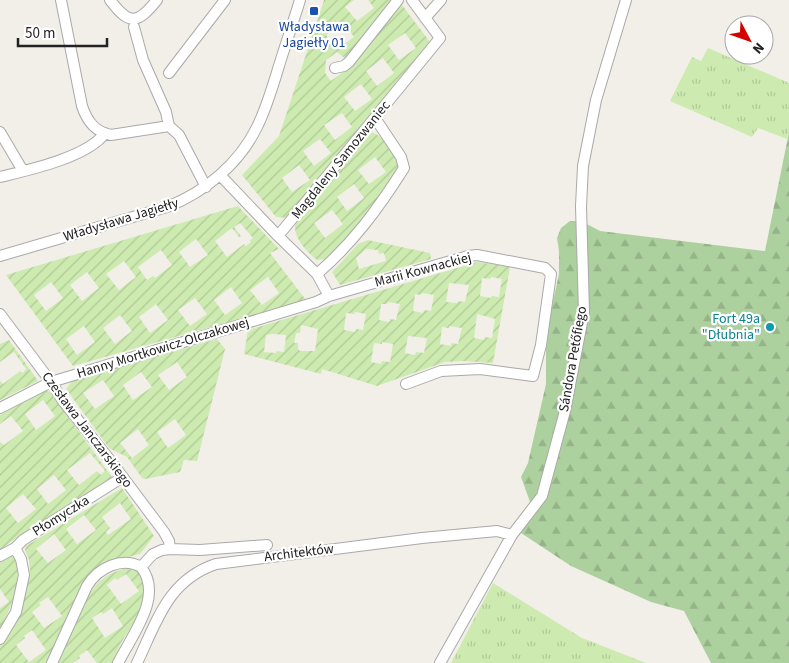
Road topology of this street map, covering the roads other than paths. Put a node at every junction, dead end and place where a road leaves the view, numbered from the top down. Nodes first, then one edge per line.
1 (60, 0) edge
2 (110, 0) edge
3 (157, 0) edge
4 (225, 0) edge
5 (300, 0) edge
6 (398, 0) edge
7 (412, 0) edge
8 (441, 0) edge
9 (626, 0) edge
10 (425, 18) junction
11 (134, 27) dead end
12 (335, 68) dead end
13 (169, 73) dead end
14 (375, 118) junction
15 (169, 126) junction
16 (0, 132) edge
17 (105, 134) junction
18 (23, 171) junction
19 (220, 176) junction
20 (0, 177) edge
21 (206, 187) junction
22 (278, 236) junction
23 (0, 256) edge
24 (317, 274) junction
25 (329, 296) junction
26 (0, 314) edge
27 (51, 382) junction
28 (406, 384) dead end
29 (0, 408) edge
30 (123, 477) junction
31 (512, 535) junction
32 (267, 545) dead end
33 (15, 548) junction
34 (170, 549) junction
35 (0, 556) edge
36 (141, 567) junction
37 (0, 639) edge
38 (52, 663) edge
39 (118, 663) edge
40 (137, 663) edge
41 (440, 663) edge

1 - 17 street
2 - 3 street
4 - 13 street
5 - 19 street, Władysława Jagiełły
6 - 12 street
7 - 10 street, Magdaleny Samozwaniec
8 - 10 street
9 - 31 street, Sándora Petőfiego
10 - 14 street, Magdaleny Samozwaniec
11 - 15 street
14 - 22 street, Magdaleny Samozwaniec
14 - 24 street
15 - 17 street
15 - 21 street
16 - 18 street
17 - 18 street
18 - 20 street
19 - 21 street, Władysława Jagiełły
19 - 22 street
21 - 23 street, Władysława Jagiełły
22 - 24 street
24 - 25 street
25 - 27 street, Hanny Mortkowicz-Olczakowej
25 - 28 street, Marii Kownackiej
26 - 27 street, Czesława Janczarskiego
27 - 29 street, Hanny Mortkowicz-Olczakowej
27 - 30 street, Czesława Janczarskiego
30 - 33 street, Płomyczka
30 - 34 street, Czesława Janczarskiego
31 - 40 street, Architektów
31 - 41 street, Sándora Petőfiego
32 - 34 street
33 - 35 street, Płomyczka
33 - 37 street
34 - 36 street
36 - 38 street
36 - 39 street

